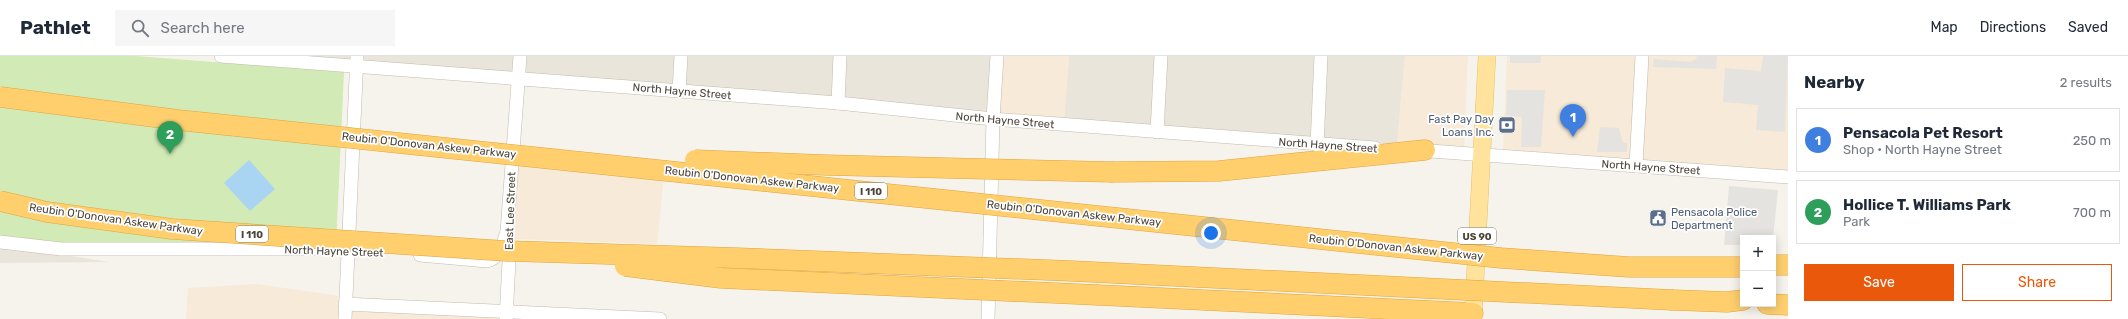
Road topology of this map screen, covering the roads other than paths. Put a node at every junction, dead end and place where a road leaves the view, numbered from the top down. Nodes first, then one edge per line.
1 (222, 56) edge
2 (520, 56) edge
3 (681, 56) edge
4 (840, 56) edge
5 (997, 56) edge
6 (1161, 56) edge
7 (1321, 56) edge
8 (1487, 56) edge
9 (1642, 56) edge
10 (357, 61) edge
11 (519, 78) junction
12 (679, 91) junction
13 (0, 97) edge
14 (838, 103) junction
15 (993, 119) junction
16 (1156, 132) junction
17 (431, 145) junction
18 (1317, 145) junction
19 (1425, 150) junction
20 (1482, 154) junction
21 (1636, 166) junction
22 (1788, 177) edge
23 (0, 201) edge
24 (0, 242) edge
25 (507, 242) junction
26 (349, 249) junction
27 (1788, 264) edge
28 (1776, 266) edge
29 (1740, 267) edge
30 (1788, 295) edge
31 (1776, 296) edge
32 (1738, 301) edge
33 (345, 304) junction
34 (1776, 304) edge
35 (1788, 305) edge
36 (506, 315) edge
37 (1473, 316) edge
38 (345, 319) edge
39 (660, 319) edge
40 (988, 319) edge

1 - 10 street, North Hayne Street
2 - 11 street, East Lee Street
3 - 12 street
4 - 14 street
5 - 15 street
6 - 16 street
7 - 18 street
8 - 20 main road, US 90
9 - 21 street
10 - 11 street, North Hayne Street
10 - 26 street
11 - 12 street, North Hayne Street
11 - 25 street, East Lee Street
12 - 14 street, North Hayne Street
13 - 17 highway, Reubin O'Donovan Askew Parkway / I 110, bridge
14 - 15 street, North Hayne Street
15 - 16 street, North Hayne Street
15 - 40 street
16 - 18 street, North Hayne Street
17 - 19 highway, bridge
17 - 29 highway, Reubin O'Donovan Askew Parkway / I 110, bridge
18 - 19 street, North Hayne Street
19 - 20 street, North Hayne Street
20 - 21 street, North Hayne Street
20 - 37 main road, US 90
21 - 22 street, North Hayne Street
23 - 25 highway, Reubin O'Donovan Askew Parkway / I 110, bridge
24 - 26 street, North Hayne Street
25 - 26 street, North Hayne Street
25 - 32 highway, Reubin O'Donovan Askew Parkway / I 110, bridge
25 - 36 street, East Lee Street
25 - 37 highway, bridge
26 - 33 street
27 - 28 highway
30 - 31 highway
33 - 36 street
33 - 38 street
34 - 35 highway
36 - 39 street

